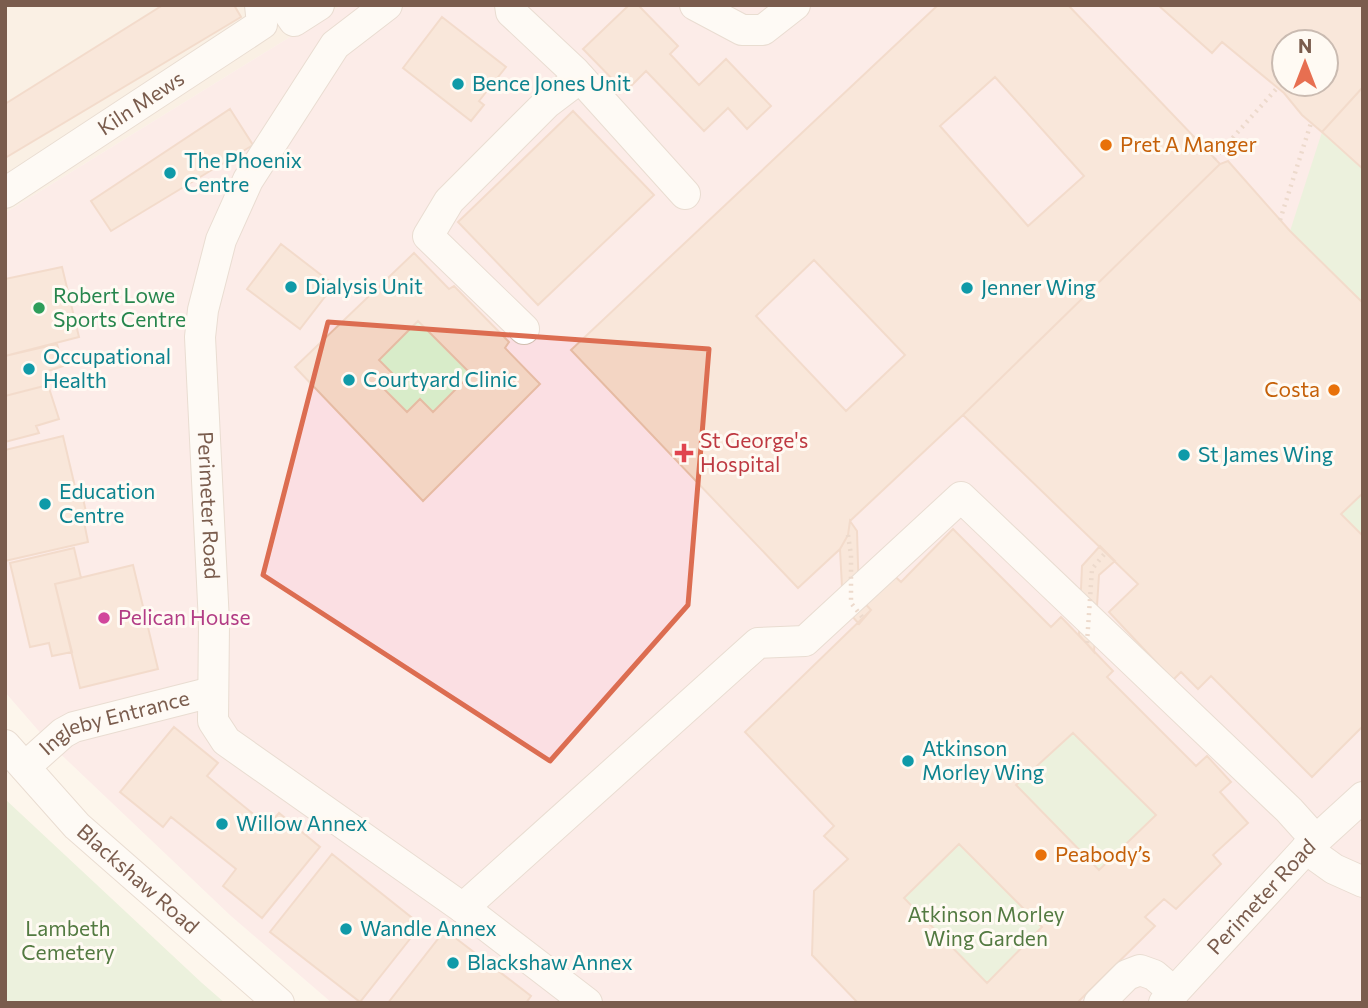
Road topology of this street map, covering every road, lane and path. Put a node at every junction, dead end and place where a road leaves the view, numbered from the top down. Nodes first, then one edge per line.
1 (260, 5) edge
2 (283, 5) edge
3 (319, 5) edge
4 (387, 5) edge
5 (510, 5) edge
6 (695, 5) edge
7 (795, 5) edge
8 (580, 78) junction
9 (1270, 96) edge
10 (1311, 123) dead end
11 (1214, 159) dead end
12 (5, 193) edge
13 (685, 194) dead end
14 (1280, 220) dead end
15 (524, 329) dead end
16 (848, 536) dead end
17 (1107, 552) dead end
18 (863, 618) dead end
19 (1087, 643) dead end
20 (212, 692) junction
21 (5, 745) edge
22 (25, 767) junction
23 (1363, 797) edge
24 (1311, 844) junction
25 (1363, 882) edge
26 (463, 908) junction
27 (1169, 997) edge
28 (279, 1003) edge
29 (587, 1003) edge
30 (1099, 1003) edge

1 - 12 street, Kiln Mews
2 - 3 street
4 - 20 street, Perimeter Road
5 - 8 street
6 - 7 street
8 - 13 street
8 - 15 street
9 - 11 path
10 - 14 path
16 - 18 path, bridge
17 - 19 path, bridge
20 - 22 street, Ingleby Entrance
20 - 26 street, Perimeter Road
21 - 22 street, Blackshaw Road
22 - 28 street, Blackshaw Road
23 - 24 street, Perimeter Road
24 - 25 street
24 - 26 street
24 - 27 street, Perimeter Road
26 - 29 street, Perimeter Road
27 - 30 street

